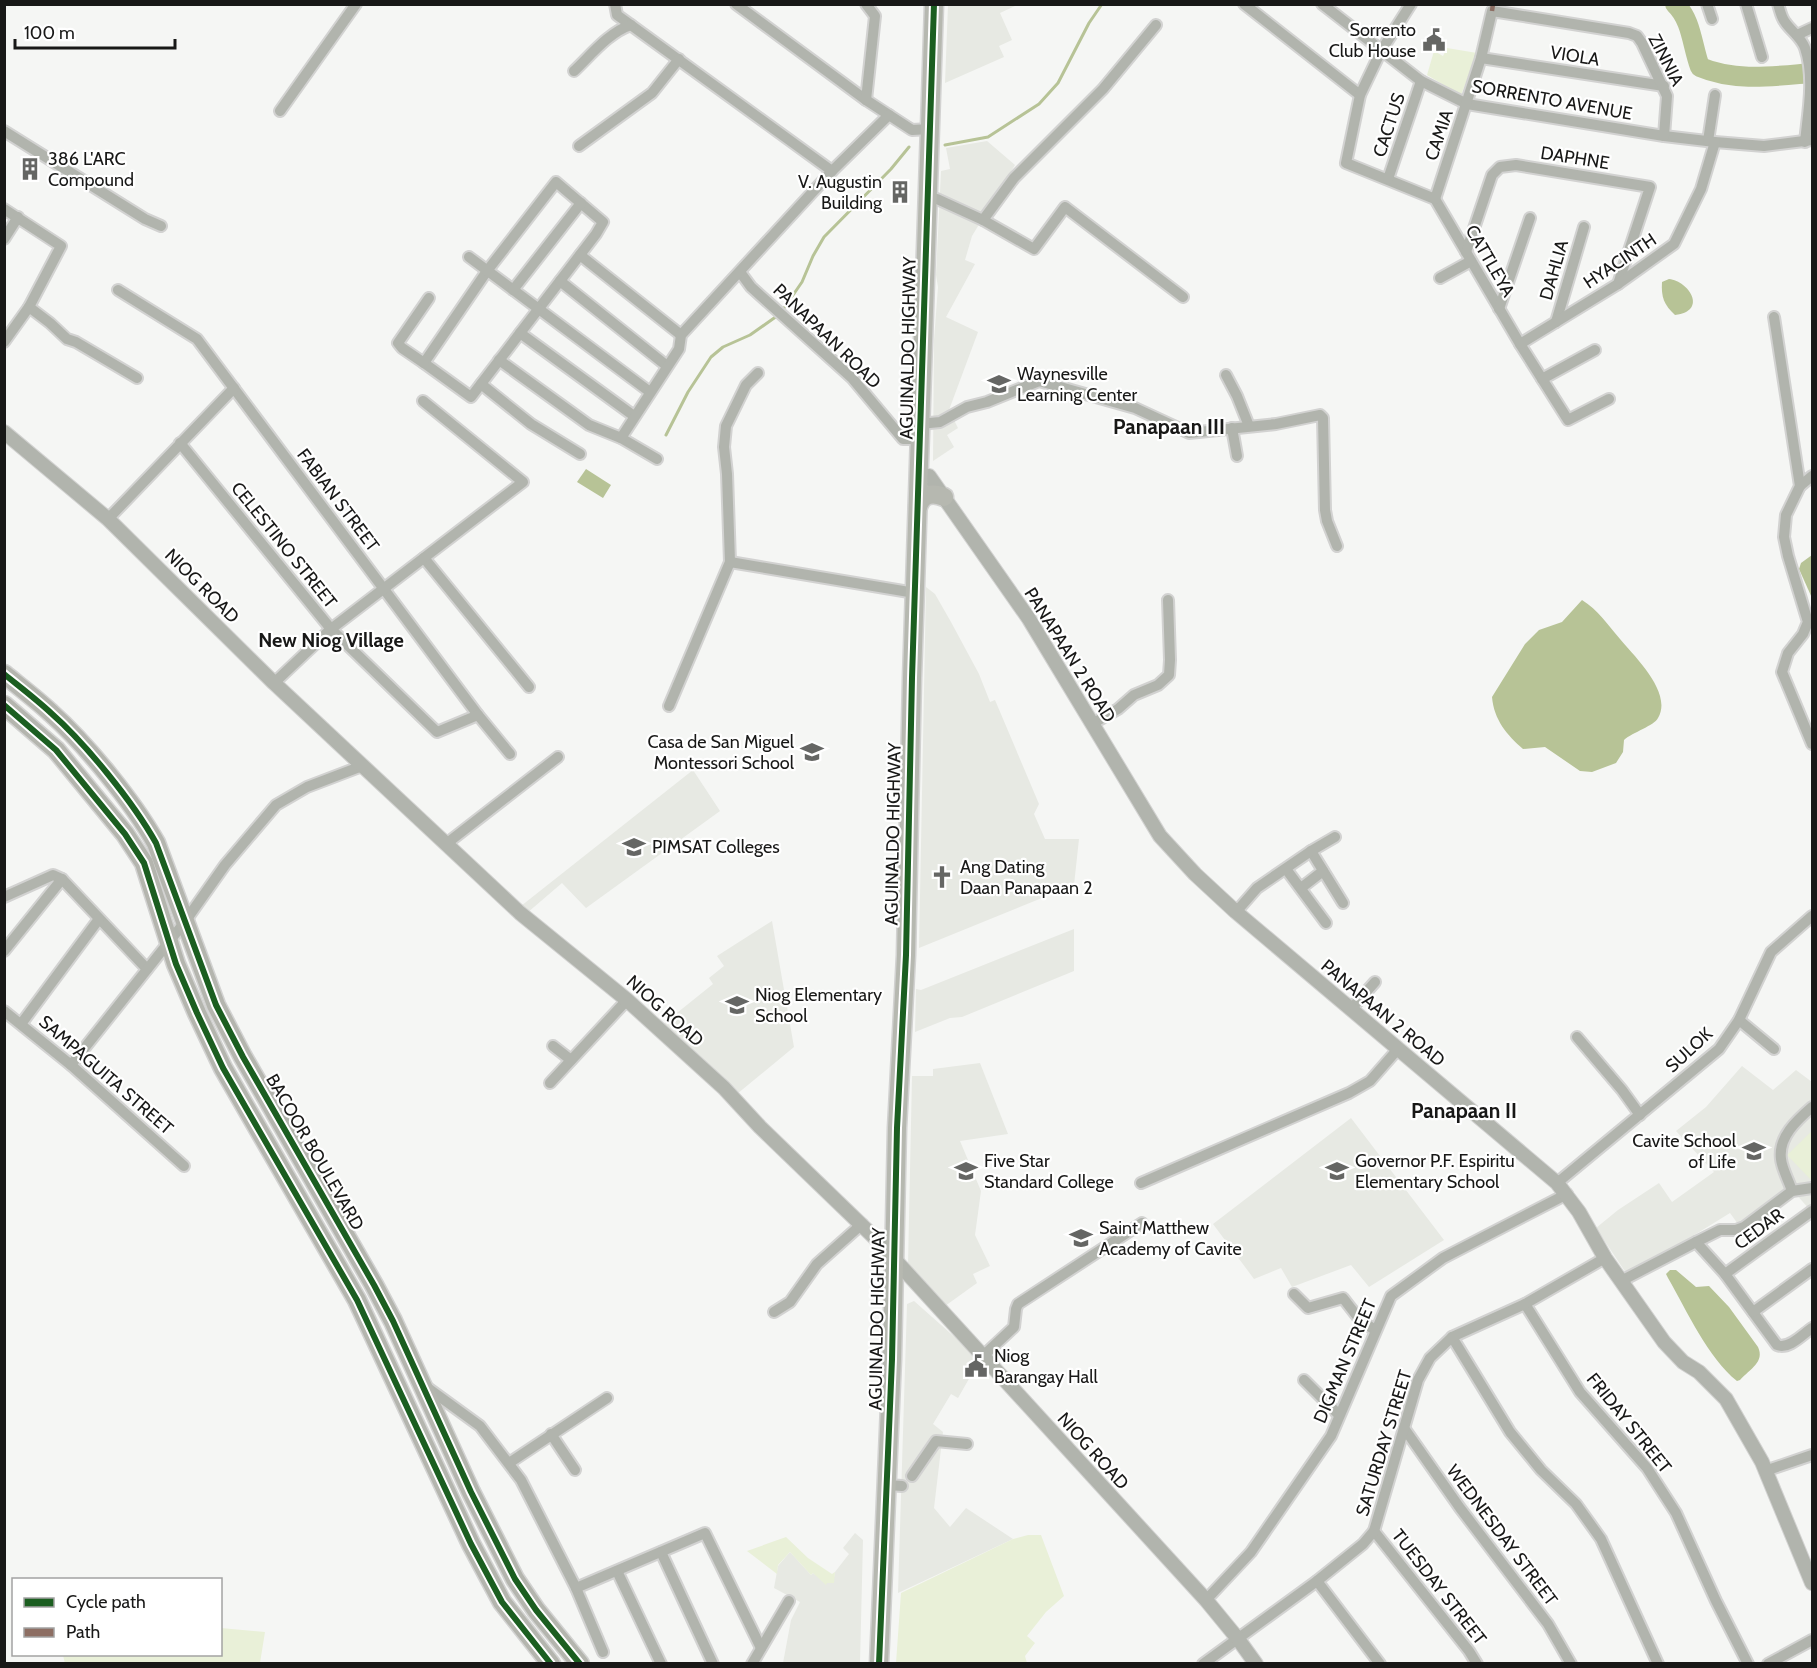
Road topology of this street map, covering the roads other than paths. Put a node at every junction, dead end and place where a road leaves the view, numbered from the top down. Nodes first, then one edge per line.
1 (356, 4) edge
2 (615, 4) edge
3 (866, 4) edge
4 (934, 4) edge
5 (1244, 4) edge
6 (1322, 4) edge
7 (1397, 4) edge
8 (1707, 4) edge
9 (1746, 4) edge
10 (1778, 4) edge
11 (737, 5) edge
12 (1409, 8) edge
13 (1492, 11) joint
14 (1712, 19) dead end
15 (631, 25) junction
16 (1156, 25) dead end
17 (1812, 28) edge
18 (1797, 35) junction
19 (1381, 51) junction
20 (1762, 57) dead end
21 (1481, 58) junction
22 (679, 59) junction
23 (574, 71) dead end
24 (1421, 81) junction
25 (1664, 86) junction
26 (1714, 94) dead end
27 (1360, 95) junction
28 (866, 100) junction
29 (1467, 104) junction
30 (280, 111) dead end
31 (889, 115) junction
32 (930, 129) junction
33 (4, 131) edge
34 (1664, 136) junction
35 (1712, 141) junction
36 (1809, 141) edge
37 (579, 146) dead end
38 (832, 171) junction
39 (1388, 179) junction
40 (1435, 199) junction
41 (926, 200) junction
42 (581, 203) junction
43 (4, 209) edge
44 (18, 217) junction
45 (1530, 218) dead end
46 (983, 220) junction
47 (161, 226) dead end
48 (1584, 227) dead end
49 (4, 239) edge
50 (580, 255) junction
51 (1469, 256) junction
52 (470, 257) dead end
53 (487, 271) junction
54 (740, 272) junction
55 (1440, 278) dead end
56 (560, 281) junction
57 (1617, 284) junction
58 (118, 290) dead end
59 (513, 290) junction
60 (1183, 297) dead end
61 (429, 298) dead end
62 (29, 307) junction
63 (538, 309) junction
64 (1499, 309) junction
65 (1774, 317) dead end
66 (1556, 322) junction
67 (520, 333) junction
68 (681, 335) junction
69 (4, 342) edge
70 (1520, 344) junction
71 (1595, 350) dead end
72 (500, 360) junction
73 (424, 363) junction
74 (667, 366) junction
75 (758, 373) dead end
76 (1226, 375) dead end
77 (137, 378) dead end
78 (1542, 379) junction
79 (481, 384) junction
80 (234, 388) junction
81 (650, 392) junction
82 (1609, 399) dead end
83 (423, 401) dead end
84 (634, 416) junction
85 (1249, 426) junction
86 (1232, 428) junction
87 (920, 431) junction
88 (4, 432) edge
89 (621, 438) junction
90 (180, 444) junction
91 (579, 454) dead end
92 (1237, 456) dead end
93 (657, 459) dead end
94 (919, 475) junction
95 (1812, 476) edge
96 (1800, 486) junction
97 (944, 497) junction
98 (918, 507) junction
99 (108, 519) junction
100 (1337, 546) dead end
101 (424, 558) junction
102 (730, 562) junction
103 (384, 588) junction
104 (915, 593) junction
105 (1168, 600) dead end
106 (331, 629) junction
107 (4, 674) edge
108 (274, 683) junction
109 (530, 687) dead end
110 (4, 705) edge
111 (669, 706) dead end
112 (478, 715) junction
113 (1092, 724) junction
114 (1812, 744) edge
115 (510, 754) dead end
116 (558, 757) dead end
117 (362, 766) junction
118 (1335, 837) dead end
119 (446, 844) junction
120 (1311, 851) junction
121 (1286, 868) junction
122 (1323, 871) junction
123 (62, 879) junction
124 (1301, 888) junction
125 (4, 897) edge
126 (1342, 903) dead end
127 (1236, 912) junction
128 (1812, 916) edge
129 (99, 919) junction
130 (184, 923) junction
131 (1326, 923) dead end
132 (168, 941) junction
133 (4, 951) edge
134 (147, 969) junction
135 (1375, 982) dead end
136 (627, 1000) junction
137 (1351, 1009) junction
138 (4, 1011) edge
139 (1739, 1020) junction
140 (21, 1024) junction
141 (1576, 1037) dead end
142 (553, 1046) dead end
143 (1398, 1049) junction
144 (1774, 1049) dead end
145 (571, 1060) junction
146 (71, 1065) junction
147 (550, 1083) dead end
148 (1812, 1107) edge
149 (1640, 1115) junction
150 (282, 1123) junction
151 (261, 1133) junction
152 (184, 1166) dead end
153 (1141, 1183) dead end
154 (1812, 1188) edge
155 (1562, 1189) junction
156 (1792, 1191) junction
157 (1812, 1211) edge
158 (1142, 1223) dead end
159 (862, 1224) junction
160 (1696, 1242) junction
161 (1605, 1258) junction
162 (894, 1259) junction
163 (1812, 1269) edge
164 (1725, 1274) junction
165 (1621, 1281) junction
166 (1294, 1294) dead end
167 (1525, 1304) junction
168 (774, 1312) dead end
169 (1753, 1312) junction
170 (1812, 1328) edge
171 (1375, 1330) junction
172 (1452, 1337) junction
173 (983, 1356) junction
174 (1304, 1380) dead end
175 (421, 1383) junction
176 (607, 1398) dead end
177 (1340, 1414) junction
178 (1404, 1428) junction
179 (551, 1434) junction
180 (967, 1444) dead end
181 (1812, 1458) edge
182 (508, 1463) junction
183 (575, 1470) dead end
184 (1765, 1471) junction
185 (912, 1476) dead end
186 (1374, 1532) junction
187 (661, 1552) junction
188 (616, 1571) junction
189 (1317, 1581) junction
190 (1812, 1583) edge
191 (576, 1588) junction
192 (1206, 1600) junction
193 (789, 1602) dead end
194 (1238, 1639) junction
195 (1812, 1640) edge
196 (761, 1648) junction
197 (603, 1652) dead end
198 (550, 1664) edge
199 (580, 1664) edge
200 (661, 1664) edge
201 (713, 1664) edge
202 (752, 1664) edge
203 (879, 1664) edge
204 (1203, 1664) edge
205 (1256, 1664) edge
206 (1380, 1664) edge
207 (1477, 1664) edge
208 (1571, 1664) edge
209 (1658, 1664) edge
210 (1748, 1664) edge
211 (1768, 1664) edge

1 - 30 street
2 - 15 street
3 - 28 street
4 - 32 highway, AGUINALDO HIGHWAY
5 - 27 street
6 - 19 street, SORRENTO AVENUE
7 - 12 street
8 - 14 street
9 - 20 street
10 - 18 street
11 - 28 street
12 - 19 street
13 - 21 street, CAMIA
13 - 25 street, ZINNIA
15 - 22 street
15 - 23 street
16 - 46 street
17 - 18 street
18 - 36 street
19 - 24 street, SORRENTO AVENUE
19 - 27 street
21 - 25 street, VIOLA
21 - 29 street, CAMIA
22 - 37 street
22 - 38 street
24 - 29 street, SORRENTO AVENUE
24 - 39 street, CACTUS
25 - 34 street, ZINNIA
26 - 35 street, HYACINTH
27 - 39 street
28 - 31 street
29 - 34 street, SORRENTO AVENUE
29 - 40 street, CAMIA
31 - 32 street
31 - 38 street
32 - 41 highway, AGUINALDO HIGHWAY
33 - 47 street
34 - 35 street, SORRENTO AVENUE
35 - 36 street, SORRENTO AVENUE
35 - 57 street, HYACINTH
38 - 54 street
39 - 40 street
40 - 51 street, CATTLEYA
41 - 46 street
41 - 87 highway, AGUINALDO HIGHWAY
42 - 50 street
42 - 53 street
42 - 59 street
43 - 44 street
44 - 49 street
44 - 62 street
45 - 64 street, DAHLIA
46 - 60 street
48 - 66 street, DAHLIA
50 - 56 street
50 - 68 street
51 - 55 street
51 - 57 street, DAPHNE
51 - 64 street, CATTLEYA
52 - 53 street
53 - 59 street
53 - 73 street
54 - 68 street
54 - 87 street, PANAPAAN ROAD
56 - 63 street
56 - 74 street
57 - 66 street, HYACINTH
58 - 80 street, FABIAN STREET
59 - 63 street
61 - 73 street
62 - 69 street
62 - 77 street
63 - 67 street
63 - 81 street
64 - 70 street, CATTLEYA
65 - 96 street
66 - 70 street, HYACINTH
67 - 72 street
67 - 84 street
68 - 74 street
70 - 78 street, CATTLEYA
71 - 78 street
72 - 79 street
72 - 89 street
73 - 79 street
74 - 81 street
75 - 102 street
76 - 85 street
78 - 82 street, CATTLEYA
79 - 91 street
80 - 90 street
80 - 103 street, FABIAN STREET
81 - 84 street
83 - 101 street
84 - 89 street
85 - 86 street
85 - 100 street
86 - 87 street
86 - 92 street
87 - 94 highway, AGUINALDO HIGHWAY
88 - 99 street, NIOG ROAD
89 - 93 street
90 - 99 street
90 - 106 street, CELESTINO STREET
94 - 97 street, PANAPAAN 2 ROAD
94 - 98 highway, AGUINALDO HIGHWAY
95 - 96 street
96 - 114 street
97 - 98 highway
97 - 113 street, PANAPAAN 2 ROAD
98 - 104 highway, AGUINALDO HIGHWAY
99 - 108 street, NIOG ROAD
101 - 103 street
101 - 109 street
102 - 104 street
102 - 111 street
103 - 106 street
103 - 112 street, FABIAN STREET
104 - 162 highway, AGUINALDO HIGHWAY
105 - 113 street
106 - 108 street
106 - 112 street, CELESTINO STREET
107 - 130 main road, BACOOR BOULEVARD
108 - 117 street, NIOG ROAD
110 - 132 main road, BACOOR BOULEVARD
112 - 115 street, FABIAN STREET
113 - 127 street, PANAPAAN 2 ROAD
116 - 119 street
117 - 119 street, NIOG ROAD
117 - 130 street
118 - 120 street
119 - 136 street, NIOG ROAD
120 - 121 street
120 - 122 street
121 - 124 street
121 - 127 street
122 - 124 street
122 - 126 street
123 - 125 street
123 - 129 street
123 - 133 street
124 - 131 street
127 - 137 street, PANAPAAN 2 ROAD
128 - 139 street, SULOK
129 - 134 street
129 - 140 street
130 - 132 street
130 - 150 main road, BACOOR BOULEVARD
132 - 134 street
132 - 151 main road, BACOOR BOULEVARD
134 - 146 street
135 - 137 street
136 - 145 street
136 - 159 street, NIOG ROAD
137 - 143 street, PANAPAAN 2 ROAD
138 - 140 street, SAMPAGUITA STREET
139 - 144 street
139 - 149 street, SULOK
140 - 146 street, SAMPAGUITA STREET
141 - 149 street
142 - 145 street
143 - 153 street
143 - 155 street, PANAPAAN 2 ROAD
145 - 147 street
146 - 152 street, SAMPAGUITA STREET
148 - 156 street
149 - 155 street, SULOK
150 - 151 main road
150 - 175 main road, BACOOR BOULEVARD
151 - 198 main road, BACOOR BOULEVARD
154 - 156 street
155 - 161 street, PANAPAAN 2 ROAD
155 - 171 street, DIGMAN STREET
156 - 160 street
157 - 164 street, CEDAR
158 - 173 street
159 - 162 street, NIOG ROAD
159 - 168 street
160 - 164 street
160 - 165 street
161 - 165 street, PANAPAAN 2 ROAD
161 - 167 street, SATURDAY STREET
162 - 173 street, NIOG ROAD
162 - 203 highway, AGUINALDO HIGHWAY
163 - 169 street
164 - 169 street
165 - 184 street, PANAPAAN 2 ROAD
166 - 171 street
167 - 172 street, SATURDAY STREET
167 - 210 street, FRIDAY STREET
169 - 170 street
171 - 177 street, DIGMAN STREET
172 - 178 street, SATURDAY STREET
172 - 209 street
173 - 192 street, NIOG ROAD
174 - 177 street
175 - 182 street
175 - 199 main road, BACOOR BOULEVARD
176 - 179 street
177 - 192 street, DIGMAN STREET
178 - 186 street, SATURDAY STREET
178 - 208 street, WEDNESDAY STREET
179 - 182 street
179 - 183 street
180 - 185 street
181 - 184 street
182 - 191 street
184 - 190 street, PANAPAAN 2 ROAD
186 - 189 street, SATURDAY STREET
186 - 207 street, TUESDAY STREET
187 - 188 street
187 - 196 street
187 - 201 street
188 - 191 street
188 - 200 street
189 - 194 street, SATURDAY STREET
189 - 206 street
191 - 197 street
192 - 194 street, NIOG ROAD
193 - 196 street
194 - 204 street, SATURDAY STREET
194 - 205 street, NIOG ROAD
195 - 211 street
196 - 202 street

